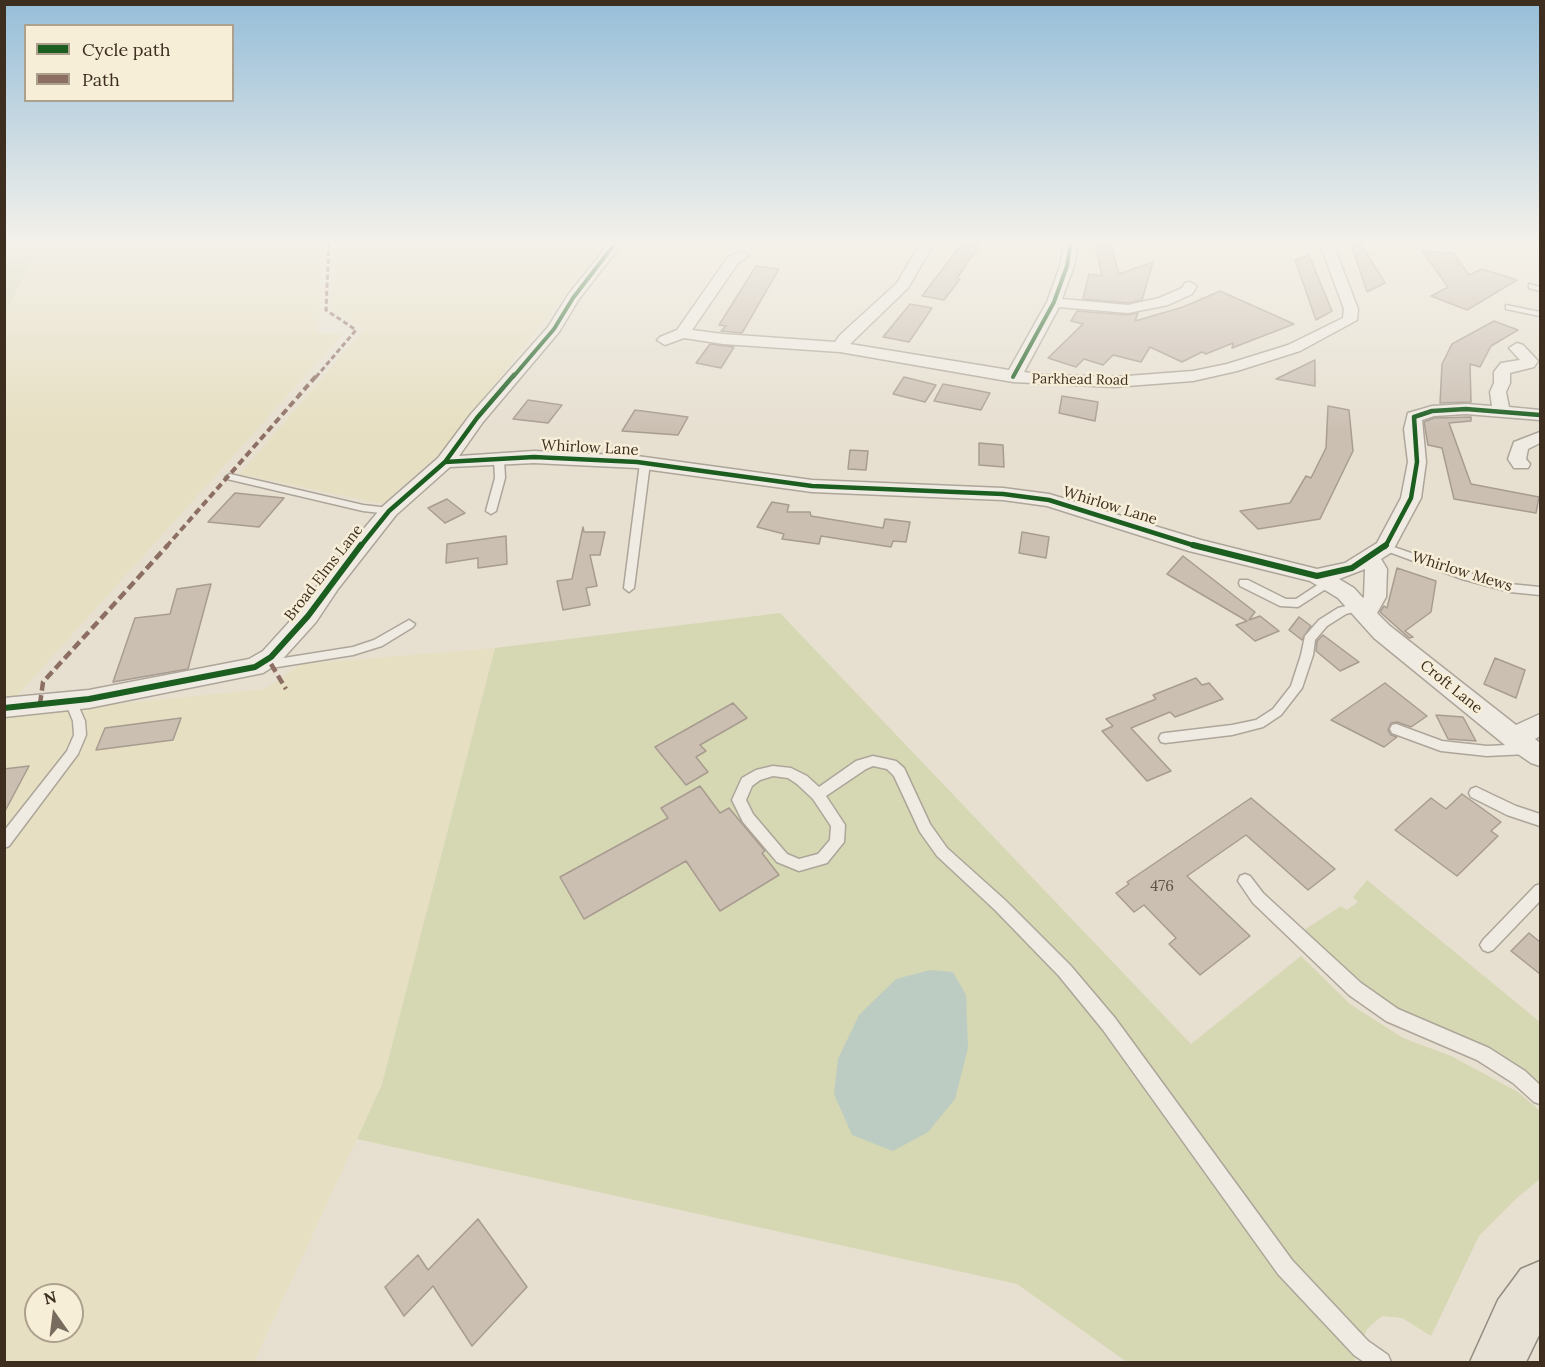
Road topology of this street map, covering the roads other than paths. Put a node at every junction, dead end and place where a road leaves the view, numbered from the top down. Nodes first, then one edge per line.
1 (569, 305) edge
2 (702, 305) edge
3 (881, 305) edge
4 (1052, 305) edge
5 (1076, 305) edge
6 (1149, 305) edge
7 (1349, 305) edge
8 (1509, 307) dead end
9 (1540, 314) edge
10 (682, 333) junction
11 (665, 340) dead end
12 (840, 347) junction
13 (1517, 348) dead end
14 (1013, 377) junction
15 (1501, 411) junction
16 (1540, 415) edge
17 (1540, 437) edge
18 (499, 459) junction
19 (446, 462) junction
20 (645, 464) junction
21 (1521, 464) dead end
22 (230, 477) dead end
23 (389, 511) junction
24 (491, 511) dead end
25 (1378, 552) junction
26 (1322, 579) junction
27 (1244, 583) dead end
28 (629, 588) dead end
29 (1540, 591) edge
30 (1362, 611) junction
31 (409, 624) dead end
32 (255, 667) junction
33 (71, 701) junction
34 (4, 708) edge
35 (1540, 724) edge
36 (1396, 729) dead end
37 (1165, 738) dead end
38 (1528, 747) edge
39 (1476, 793) dead end
40 (818, 795) junction
41 (1540, 820) edge
42 (4, 842) edge
43 (1245, 881) dead end
44 (1540, 891) edge
45 (1488, 945) dead end
46 (1540, 1096) edge
47 (1540, 1287) edge
48 (1381, 1362) edge
49 (1498, 1362) edge

1 - 19 street, Broad Elms Lane
2 - 10 street
3 - 12 street
4 - 14 street
5 - 6 street
7 - 14 street, Parkhead Road
8 - 9 lane
10 - 11 street
10 - 12 street, Parkhead Road
12 - 14 street, Parkhead Road
13 - 15 street
15 - 16 street
15 - 25 street
17 - 21 street
18 - 19 street, Whirlow Lane
18 - 20 street, Whirlow Lane
18 - 24 lane
19 - 23 street, Broad Elms Lane
20 - 26 street, Whirlow Lane
20 - 28 lane
22 - 23 lane
23 - 32 street, Broad Elms Lane
25 - 26 street, Whirlow Lane
25 - 29 lane, Whirlow Mews
25 - 30 street
26 - 27 lane
26 - 30 street, Croft Lane
30 - 37 lane
30 - 38 street, Croft Lane
31 - 32 lane
32 - 33 street, Broad Elms Lane
33 - 34 street, Broad Elms Lane
33 - 42 lane
35 - 38 street
36 - 38 lane
39 - 41 lane
40 - 40 lane
40 - 48 lane
43 - 46 lane
44 - 45 lane
47 - 49 main road

